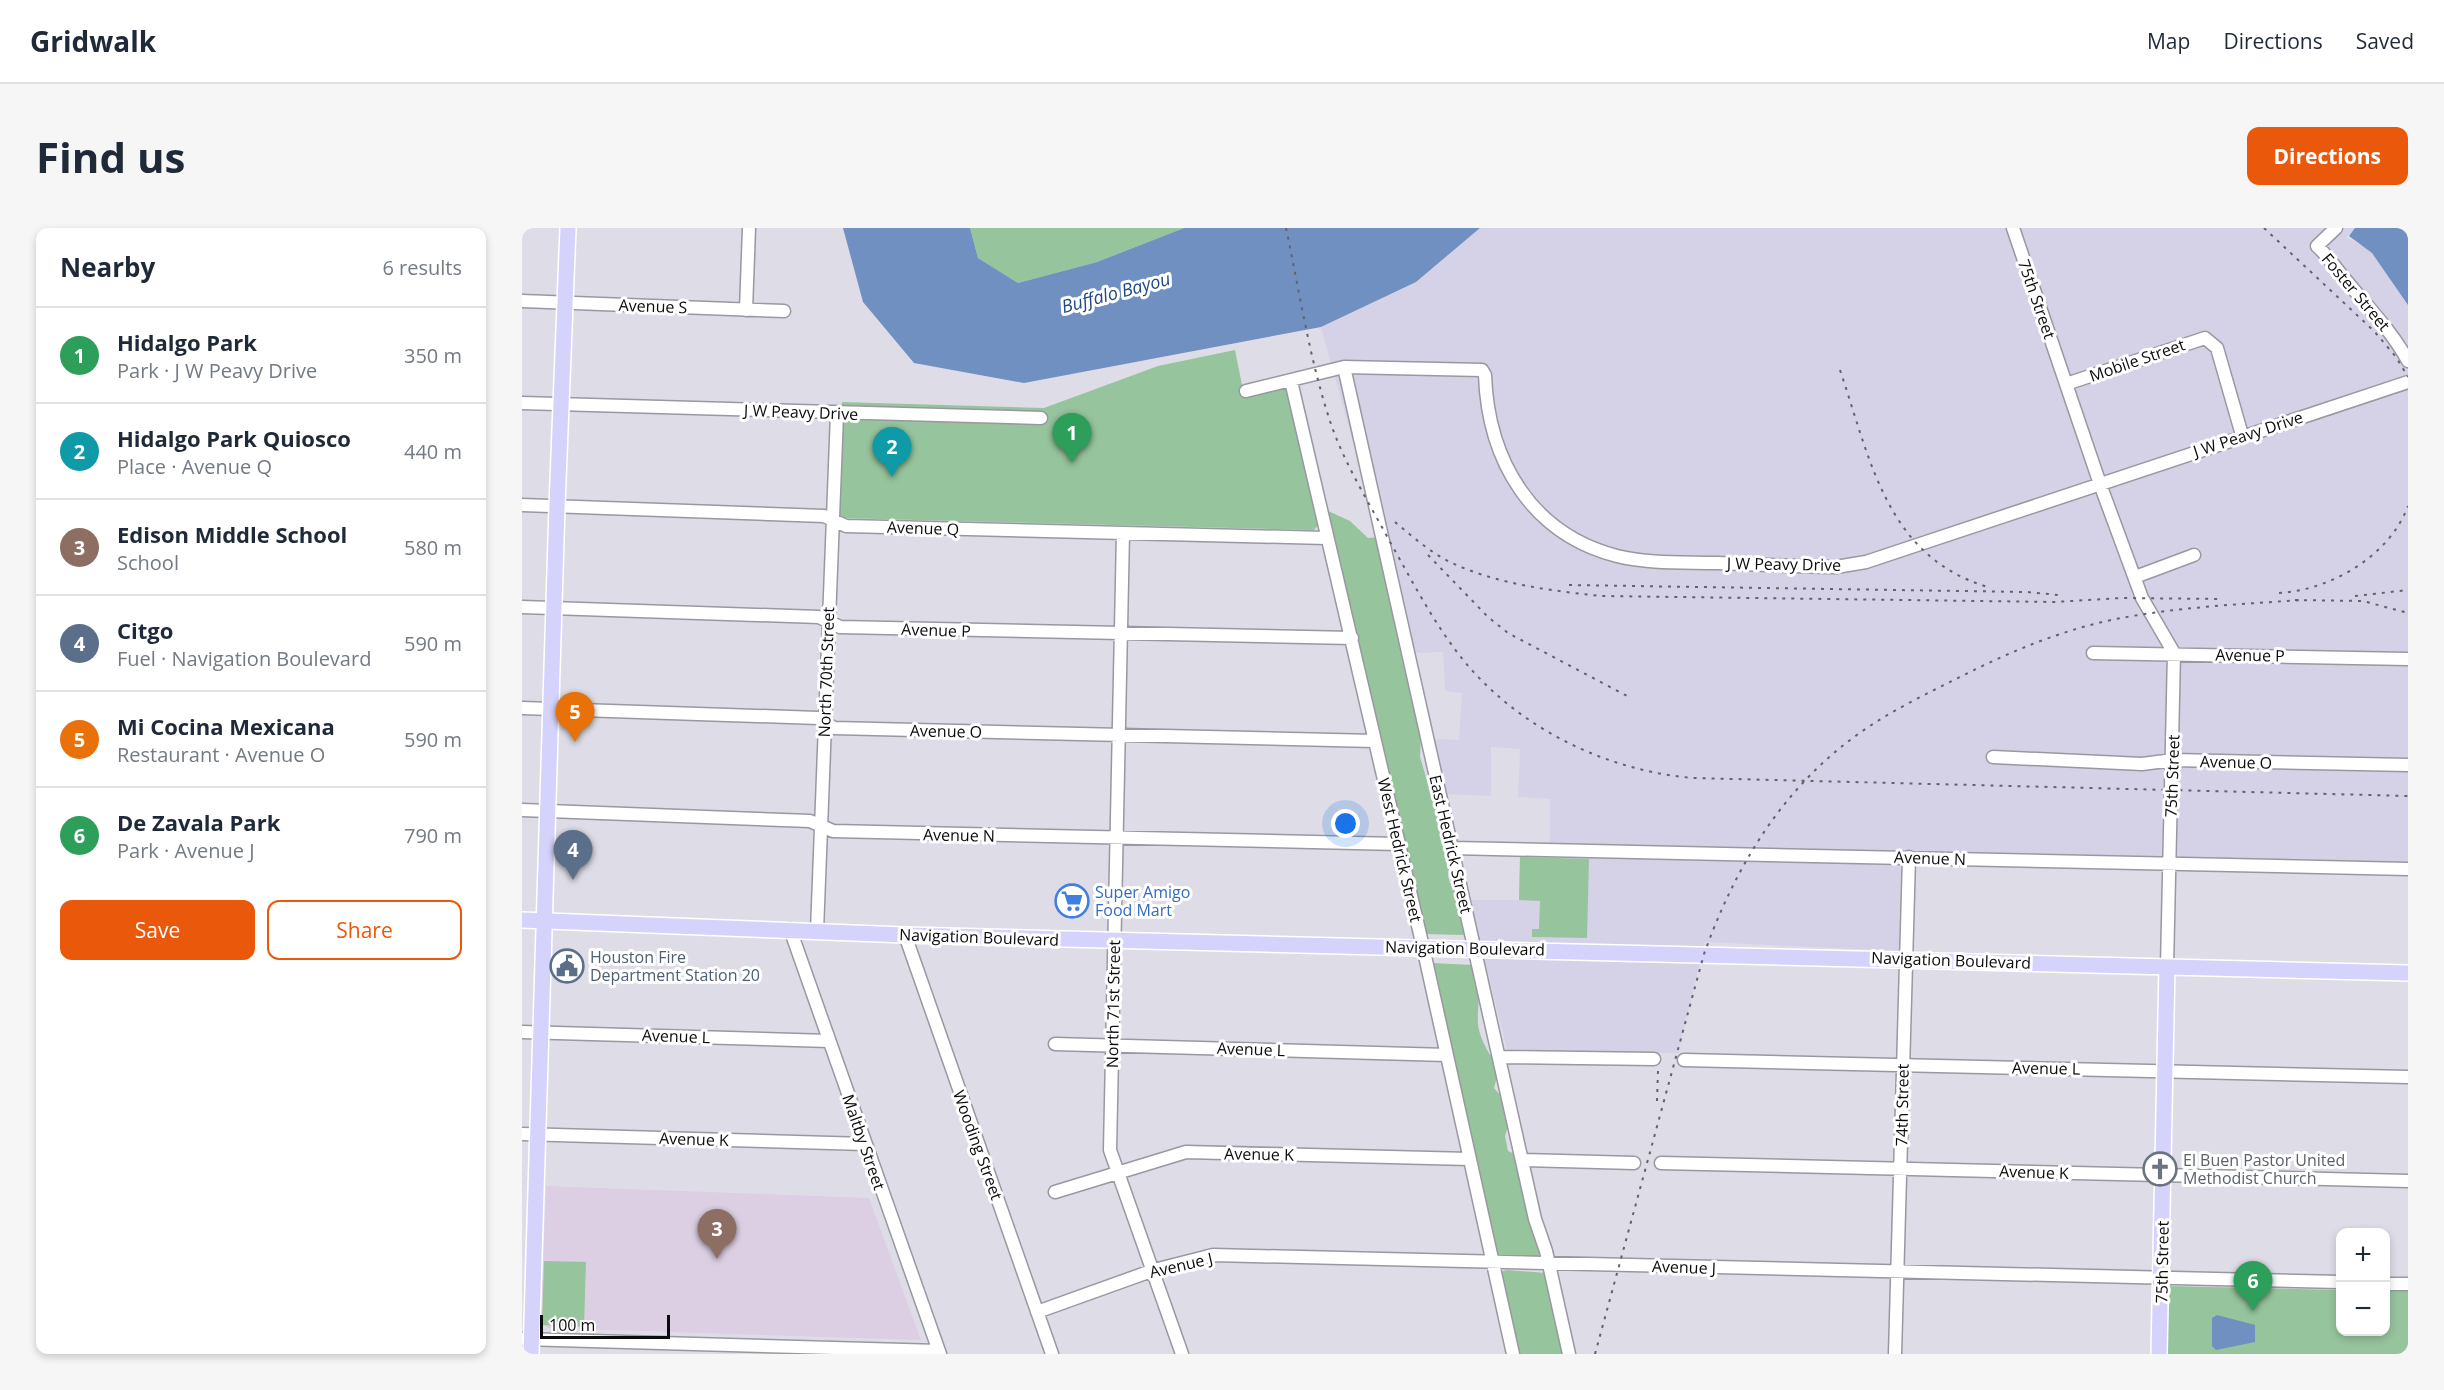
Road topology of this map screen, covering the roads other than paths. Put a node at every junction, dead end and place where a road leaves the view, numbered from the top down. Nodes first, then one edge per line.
1 (568, 228) edge
2 (749, 228) edge
3 (2013, 228) edge
4 (2336, 228) edge
5 (522, 301) edge
6 (564, 302) junction
7 (746, 310) junction
8 (784, 311) dead end
9 (2408, 361) edge
10 (1344, 367) junction
11 (1291, 381) junction
12 (2408, 382) edge
13 (2066, 384) junction
14 (1246, 391) dead end
15 (522, 403) edge
16 (561, 404) junction
17 (837, 414) junction
18 (1041, 418) dead end
19 (2242, 435) junction
20 (2100, 484) junction
21 (522, 505) edge
22 (557, 506) junction
23 (833, 520) junction
24 (1123, 533) junction
25 (1326, 538) junction
26 (2194, 555) dead end
27 (2135, 577) junction
28 (522, 607) edge
29 (554, 608) junction
30 (828, 622) junction
31 (1120, 635) junction
32 (1352, 638) junction
33 (2092, 653) dead end
34 (2174, 653) junction
35 (2408, 659) edge
36 (522, 708) edge
37 (551, 709) junction
38 (824, 722) junction
39 (1118, 735) junction
40 (1374, 741) junction
41 (1993, 758) dead end
42 (2173, 760) junction
43 (2408, 765) edge
44 (522, 810) edge
45 (548, 811) junction
46 (821, 826) junction
47 (1116, 839) junction
48 (1398, 844) junction
49 (1452, 848) junction
50 (1909, 857) junction
51 (2168, 865) junction
52 (2408, 869) edge
53 (522, 920) edge
54 (546, 921) junction
55 (790, 929) junction
56 (817, 931) junction
57 (905, 935) junction
58 (1115, 940) junction
59 (1423, 947) junction
60 (1475, 948) junction
61 (1905, 959) junction
62 (2167, 967) junction
63 (2408, 973) edge
64 (522, 1032) edge
65 (541, 1032) junction
66 (829, 1041) junction
67 (1055, 1044) dead end
68 (1112, 1046) junction
69 (1447, 1055) junction
70 (1499, 1057) junction
71 (1654, 1059) dead end
72 (1684, 1060) dead end
73 (1903, 1065) junction
74 (2166, 1071) junction
75 (2408, 1077) edge
76 (529, 1134) edge
77 (865, 1144) junction
78 (1469, 1159) junction
79 (1522, 1160) junction
80 (1634, 1163) dead end
81 (1661, 1163) dead end
82 (1901, 1168) junction
83 (1118, 1173) junction
84 (2164, 1175) junction
85 (2408, 1181) edge
86 (1055, 1192) dead end
87 (528, 1234) edge
88 (1492, 1263) junction
89 (1549, 1265) junction
90 (1154, 1270) junction
91 (1897, 1273) junction
92 (2162, 1278) junction
93 (2336, 1282) edge
94 (2390, 1284) edge
95 (2408, 1284) edge
96 (1036, 1312) junction
97 (528, 1344) edge
98 (789, 1351) edge
99 (939, 1352) edge
100 (1052, 1354) edge
101 (1182, 1354) edge
102 (1513, 1354) edge
103 (1569, 1354) edge
104 (1895, 1354) edge
105 (2160, 1354) edge

1 - 6 main road
2 - 7 street
3 - 13 street, 75th Street
4 - 9 street, Foster Street
5 - 6 street, Avenue S
6 - 7 street, Avenue S
6 - 16 main road
7 - 8 street, Avenue S
10 - 11 street, J W Peavy Drive
10 - 20 street, J W Peavy Drive
10 - 49 street, East Hedrick Street
11 - 14 street, J W Peavy Drive
11 - 25 street, West Hedrick Street
12 - 19 street, J W Peavy Drive
13 - 19 street, Mobile Street
13 - 20 street, 75th Street
15 - 16 street, J W Peavy Drive
16 - 17 street, J W Peavy Drive
16 - 22 main road
17 - 18 street, J W Peavy Drive
17 - 23 street, North 70th Street
19 - 20 street, J W Peavy Drive
20 - 27 street, 75th Street
21 - 22 street, Avenue Q
22 - 23 street, Avenue Q
22 - 29 main road
23 - 24 street, Avenue Q
23 - 30 street, North 70th Street
24 - 25 street, Avenue Q
24 - 31 street, North 71st Street
25 - 32 street, West Hedrick Street
26 - 27 street
27 - 34 street, 75th Street
28 - 29 street, Avenue P
29 - 30 street, Avenue P
29 - 37 main road
30 - 31 street, Avenue P
30 - 38 street, North 70th Street
31 - 32 street, Avenue P
31 - 39 street, North 71st Street
32 - 40 street, West Hedrick Street
33 - 34 street, Avenue P
34 - 35 street, Avenue P
34 - 42 street, 75th Street
36 - 37 street, Avenue O
37 - 38 street, Avenue O
37 - 45 main road
38 - 39 street, Avenue O
38 - 46 street, North 70th Street
39 - 40 street, Avenue O
39 - 47 street, North 71st Street
40 - 48 street, West Hedrick Street
41 - 42 street, Avenue O
42 - 43 street, Avenue O
42 - 51 street, 75th Street
44 - 45 street, Avenue N
45 - 46 street, Avenue N
45 - 54 main road
46 - 47 street, Avenue N
46 - 56 street, North 70th Street
47 - 48 street, Avenue N
47 - 58 street, North 71st Street
48 - 59 street, West Hedrick Street
49 - 50 street, Avenue N
49 - 60 street, East Hedrick Street
50 - 51 street, Avenue N
50 - 61 street, 74th Street
51 - 52 street, Avenue N
51 - 62 street, 75th Street
53 - 54 main road, Navigation Boulevard
54 - 55 main road, Navigation Boulevard
54 - 65 main road
55 - 56 main road, Navigation Boulevard
55 - 66 street, Maltby Street
56 - 57 main road, Navigation Boulevard
57 - 58 main road, Navigation Boulevard
57 - 96 street, Wooding Street
58 - 59 main road, Navigation Boulevard
58 - 68 street, North 71st Street
59 - 60 main road, Navigation Boulevard
59 - 69 street, West Hedrick Street
60 - 61 main road, Navigation Boulevard
60 - 70 street, East Hedrick Street
61 - 62 main road, Navigation Boulevard
61 - 73 street, 74th Street
62 - 63 main road, Navigation Boulevard
62 - 74 main road, 75th Street
64 - 65 street, Avenue L
65 - 66 street, Avenue L
65 - 76 main road
66 - 77 street, Maltby Street
67 - 68 street, Avenue L
68 - 69 street, Avenue L
68 - 83 street, North 71st Street
69 - 78 street, West Hedrick Street
70 - 71 street
70 - 79 street, East Hedrick Street
72 - 73 street, Avenue L
73 - 74 street, Avenue L
73 - 82 street, 74th Street
74 - 75 street, Avenue L
74 - 84 main road, 75th Street
76 - 77 street, Avenue K
76 - 87 main road
77 - 99 street, Maltby Street
78 - 83 street, Avenue K
78 - 88 street, West Hedrick Street
79 - 80 street
79 - 89 street, East Hedrick Street
81 - 82 street, Avenue K
82 - 84 street, Avenue K
82 - 91 street, 74th Street
83 - 86 street, Avenue K
83 - 90 street, North 71st Street
84 - 85 street, Avenue K
84 - 92 main road, 75th Street
87 - 97 main road
88 - 89 street, Avenue J
88 - 90 street, Avenue J
88 - 102 street, West Hedrick Street
89 - 91 street, Avenue J
89 - 103 street, East Hedrick Street
90 - 96 street, Avenue J
90 - 101 street, North 71st Street
91 - 92 street, Avenue J
91 - 104 street, 74th Street
92 - 93 street, Avenue J
92 - 105 main road, 75th Street
94 - 95 street
96 - 100 street, Wooding Street
97 - 98 street
98 - 99 street

